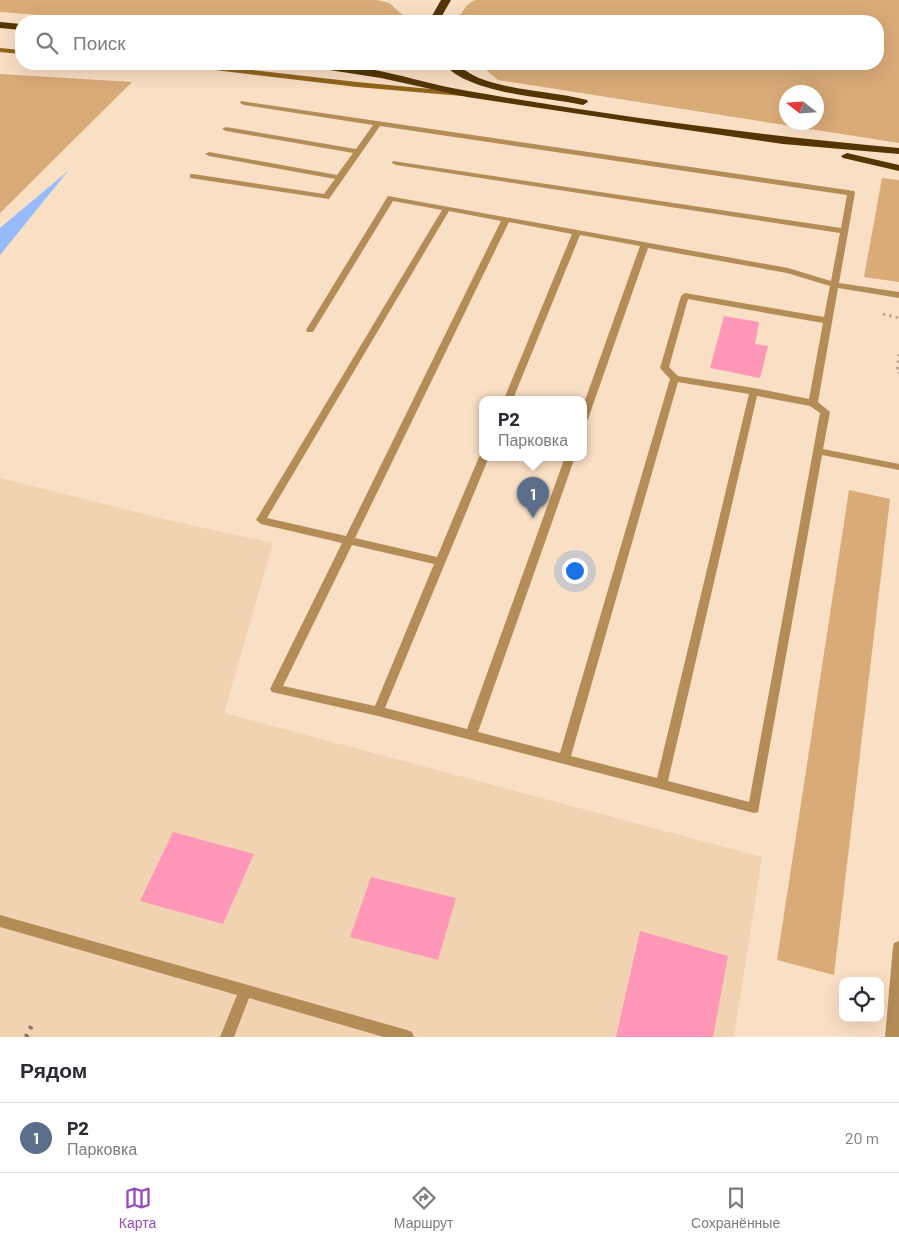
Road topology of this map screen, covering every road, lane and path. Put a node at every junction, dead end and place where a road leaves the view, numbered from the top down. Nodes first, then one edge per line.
1 (446, 0) edge
2 (437, 15) edge
3 (0, 25) edge
4 (15, 26) edge
5 (0, 50) edge
6 (15, 51) edge
7 (238, 70) edge
8 (346, 70) edge
9 (454, 70) edge
10 (466, 94) junction
11 (244, 103) dead end
12 (646, 121) junction
13 (378, 124) junction
14 (226, 129) dead end
15 (782, 142) junction
16 (899, 151) edge
17 (358, 152) junction
18 (209, 154) dead end
19 (396, 162) dead end
20 (899, 168) edge
21 (193, 176) dead end
22 (339, 178) junction
23 (446, 208) junction
24 (506, 219) junction
25 (577, 232) junction
26 (845, 232) junction
27 (645, 245) junction
28 (835, 285) junction
29 (899, 295) edge
30 (829, 321) junction
31 (310, 330) dead end
32 (899, 354) edge
33 (899, 373) edge
34 (675, 378) junction
35 (754, 391) junction
36 (509, 396) edge
37 (813, 403) junction
38 (587, 408) edge
39 (818, 451) junction
40 (482, 461) edge
41 (569, 461) edge
42 (899, 467) edge
43 (348, 540) junction
44 (440, 562) junction
45 (378, 711) junction
46 (471, 735) junction
47 (564, 759) junction
48 (661, 784) junction
49 (0, 921) edge
50 (899, 947) edge
51 (246, 992) junction
52 (227, 1037) edge
53 (407, 1037) edge
54 (892, 1037) edge

1 - 2 highway
3 - 4 highway
5 - 6 main road
7 - 10 main road
8 - 10 highway
9 - 12 highway
10 - 12 highway
11 - 13 street
12 - 15 highway
13 - 17 street
13 - 26 street
14 - 17 street
15 - 16 highway
15 - 20 highway
17 - 22 street
18 - 22 street
19 - 26 street
21 - 22 street
23 - 24 street
23 - 31 street
23 - 43 street
24 - 25 street
24 - 43 street
25 - 27 street
25 - 36 street
26 - 28 street
27 - 28 street
27 - 38 street
28 - 29 street
28 - 30 street
30 - 34 street
30 - 37 street
32 - 33 path
34 - 35 street
34 - 47 street
35 - 37 street
35 - 48 street
37 - 39 street
39 - 42 street
39 - 48 street
40 - 44 street
41 - 46 street
43 - 44 street
43 - 45 street
44 - 45 street
45 - 46 street
46 - 47 street
47 - 48 street
49 - 51 street
50 - 54 street
51 - 52 street
51 - 53 street

